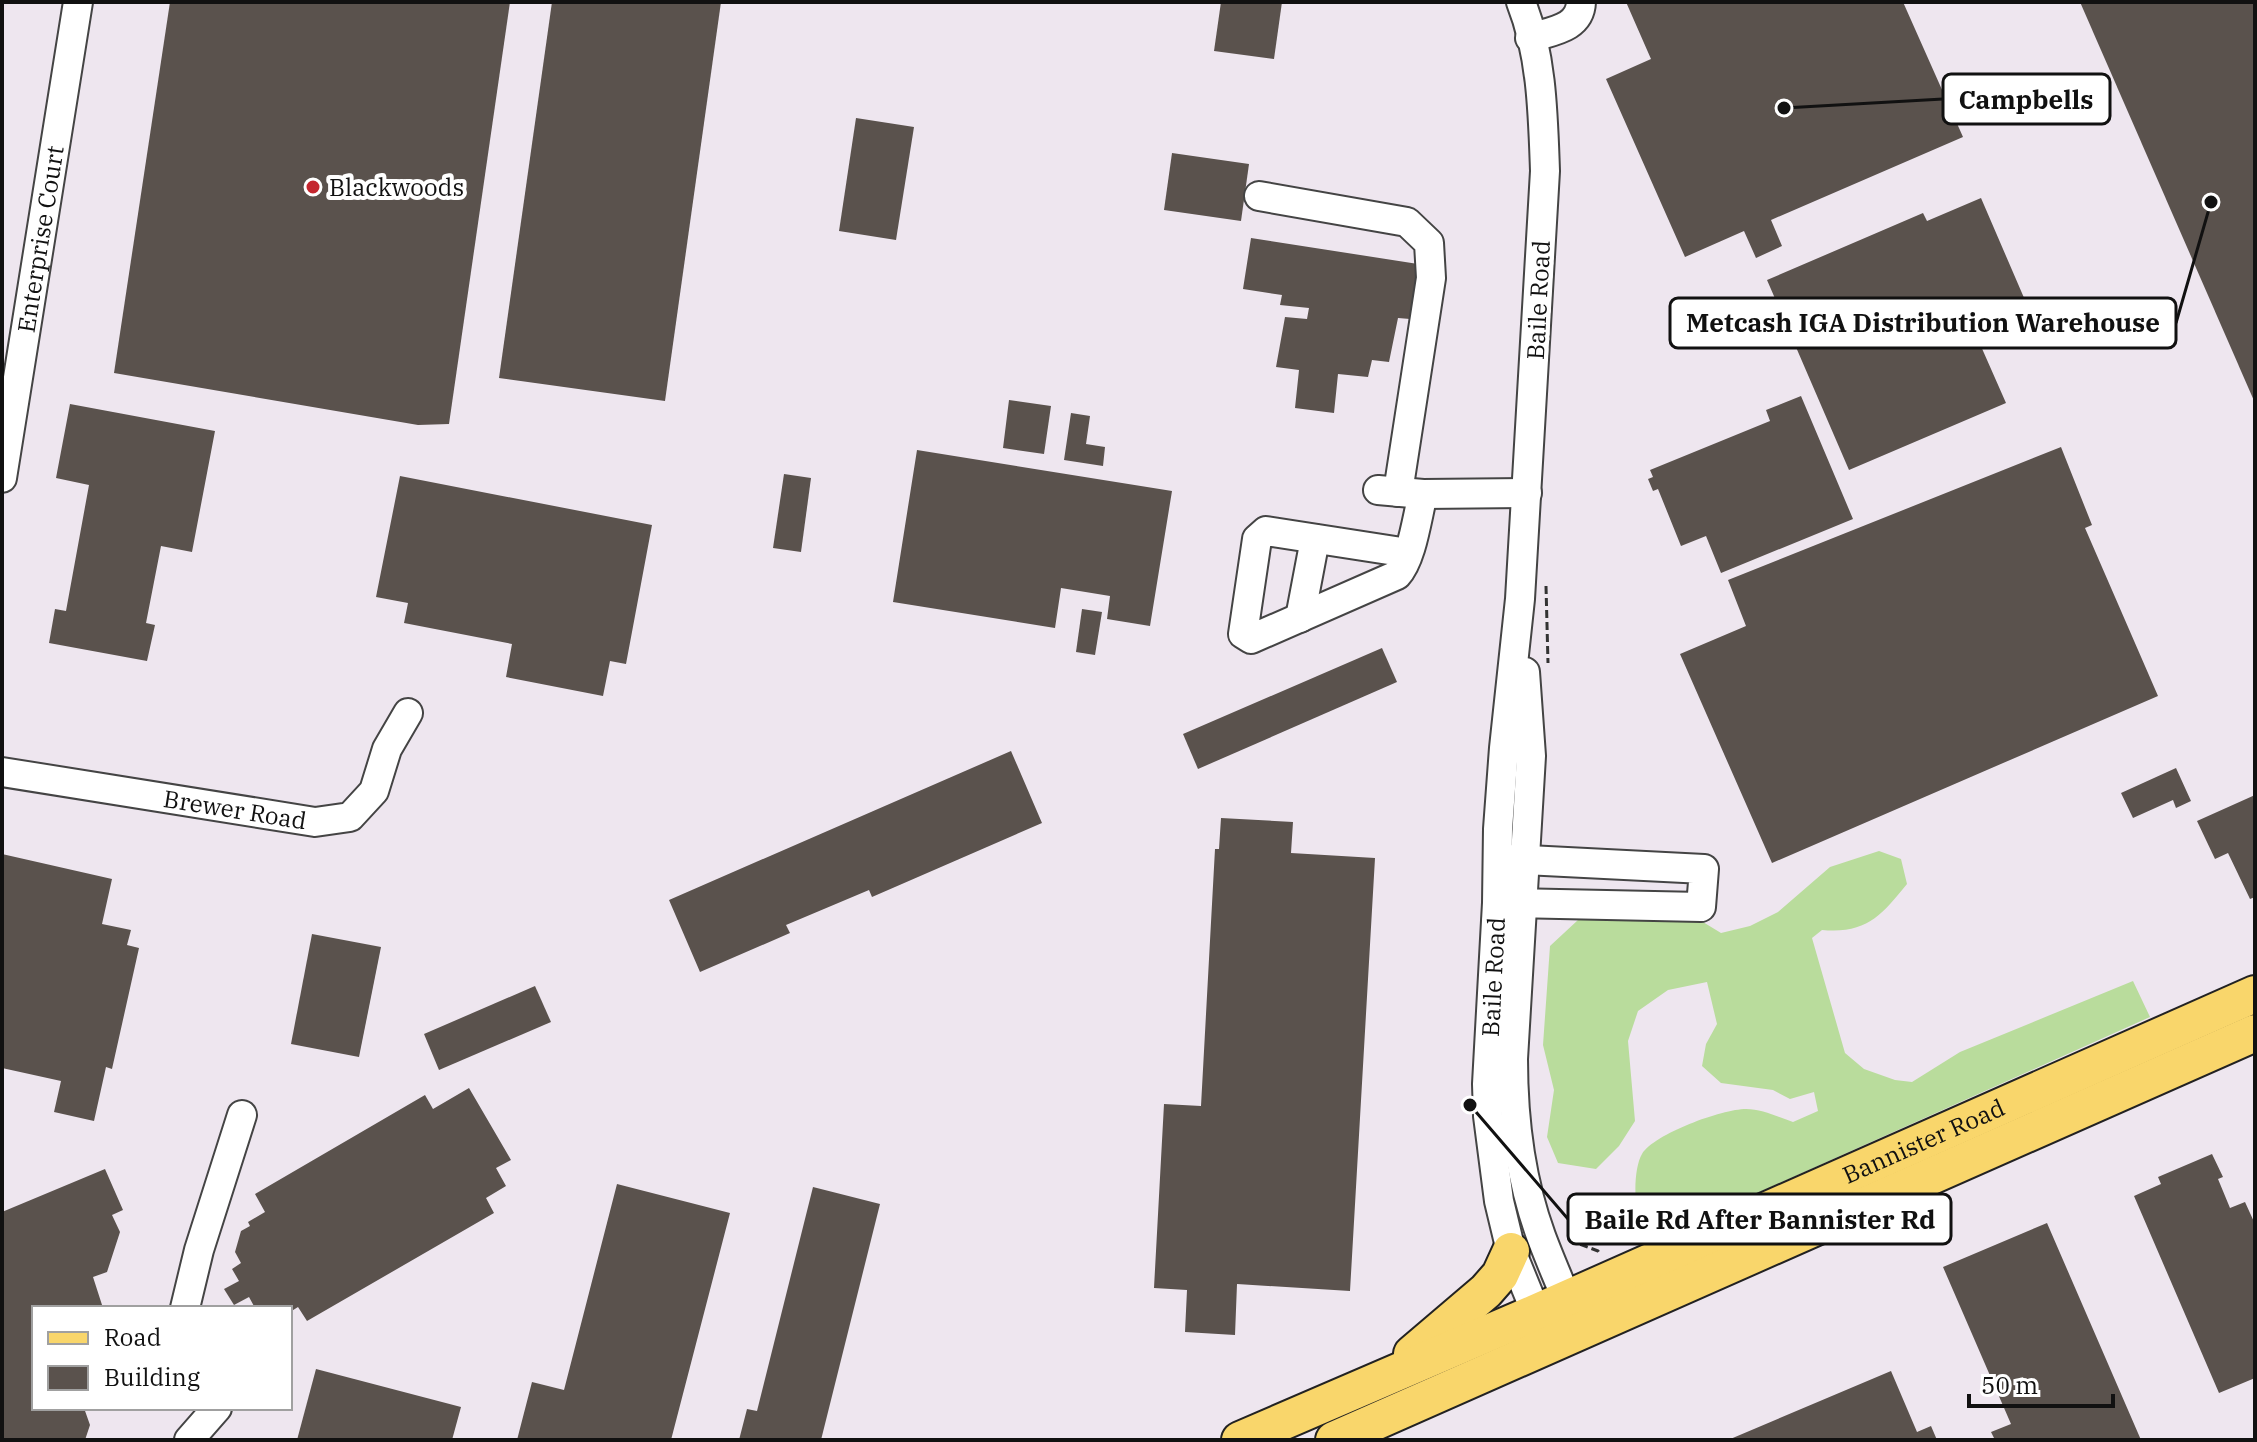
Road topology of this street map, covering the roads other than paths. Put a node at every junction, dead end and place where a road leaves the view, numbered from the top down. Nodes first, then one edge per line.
1 (78, 2) edge
2 (1521, 2) edge
3 (1581, 2) edge
4 (1530, 38) junction
5 (1259, 196) dead end
6 (2, 478) edge
7 (1400, 492) junction
8 (1527, 493) junction
9 (1315, 539) junction
10 (1408, 553) junction
11 (1300, 618) junction
12 (408, 713) dead end
13 (2, 772) edge
14 (1512, 859) junction
15 (1651, 866) junction
16 (1510, 903) junction
17 (1648, 905) junction
18 (2255, 994) edge
19 (2255, 1033) edge
20 (242, 1115) dead end
21 (1511, 1251) junction
22 (1550, 1305) junction
23 (185, 1306) edge
24 (1564, 1340) junction
25 (1387, 1376) junction
26 (214, 1410) edge
27 (189, 1440) edge
28 (1240, 1440) edge
29 (1334, 1440) edge

1 - 6 street, Enterprise Court
2 - 4 street, Baile Road
3 - 4 street
4 - 8 street, Baile Road
5 - 7 street
7 - 8 street
7 - 10 street
8 - 14 street, Baile Road
9 - 10 street
9 - 11 street
9 - 11 street
10 - 11 street
12 - 13 street, Brewer Road
14 - 15 street
14 - 16 street, Baile Road
15 - 17 street
15 - 17 street
16 - 17 street
16 - 21 street, Baile Road
16 - 22 street, Baile Road
18 - 22 main road, Bannister Road
19 - 24 main road, Bannister Road
20 - 23 street
21 - 22 street, Baile Road
21 - 25 main road
22 - 24 street, Baile Road
22 - 25 main road, Bannister Road
24 - 29 main road, Bannister Road
25 - 28 main road, Bannister Road
26 - 27 street

